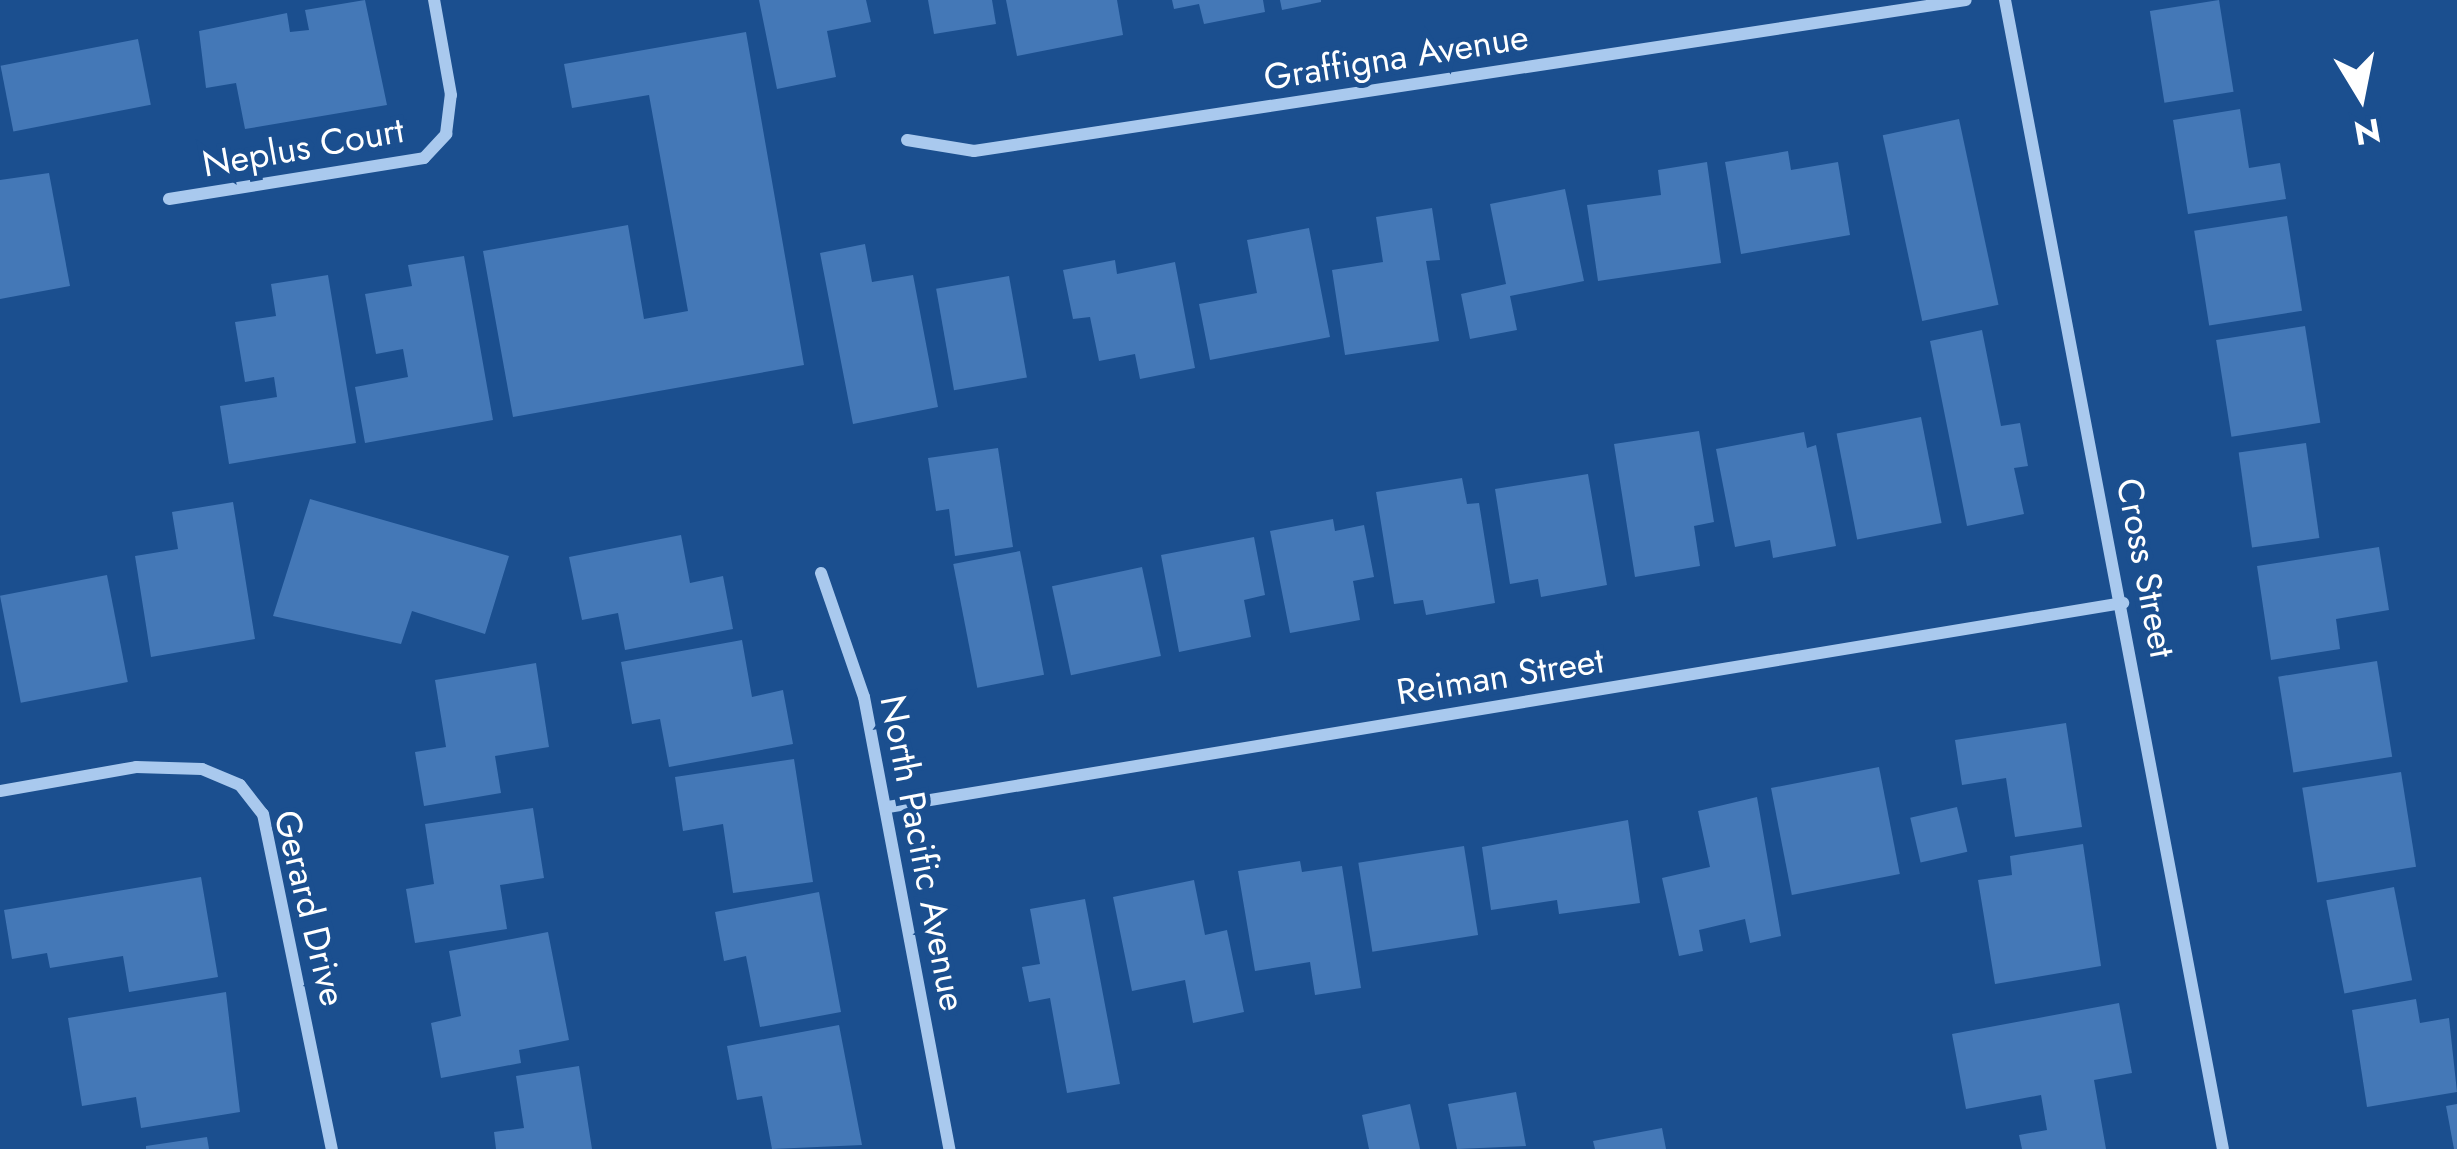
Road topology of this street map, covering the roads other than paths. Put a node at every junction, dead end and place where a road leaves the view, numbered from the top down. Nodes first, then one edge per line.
1 (434, 0) edge
2 (1966, 0) edge
3 (2006, 0) edge
4 (907, 140) dead end
5 (170, 200) dead end
6 (821, 573) dead end
7 (2123, 604) junction
8 (0, 791) edge
9 (888, 807) junction
10 (332, 1149) edge
11 (949, 1149) edge
12 (2223, 1149) edge

1 - 5 street, Neplus Court
2 - 4 street, Graffigna Avenue
3 - 7 street, Cross Street
6 - 9 street, North Pacific Avenue
7 - 9 street, Reiman Street
7 - 12 street, Cross Street
8 - 10 street, Gerard Drive
9 - 11 street, North Pacific Avenue

